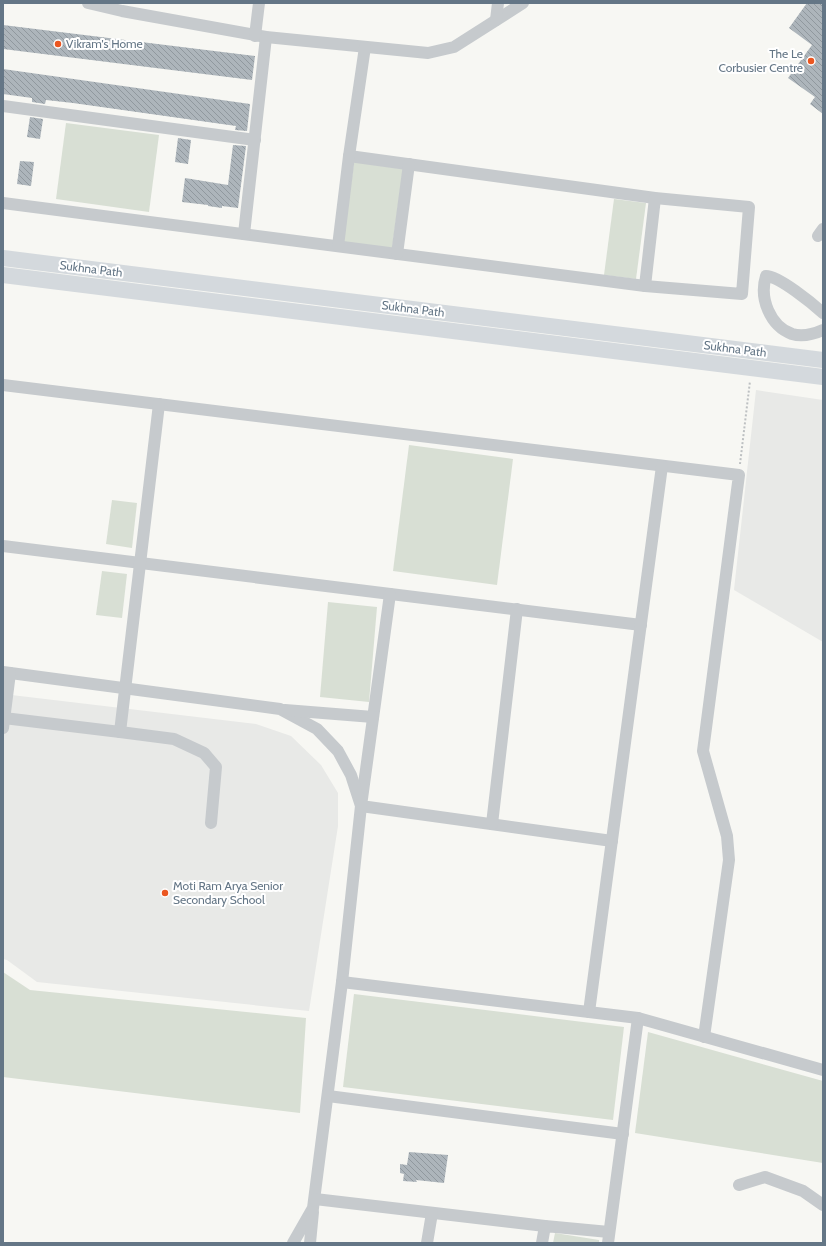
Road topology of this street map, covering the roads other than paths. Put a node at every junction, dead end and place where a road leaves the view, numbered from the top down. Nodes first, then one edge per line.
1 (88, 3) edge
2 (259, 3) edge
3 (498, 3) edge
4 (523, 3) edge
5 (496, 20) junction
6 (261, 36) junction
7 (365, 47) junction
8 (3, 106) edge
9 (255, 140) junction
10 (349, 156) junction
11 (409, 164) junction
12 (655, 198) junction
13 (3, 203) edge
14 (244, 234) junction
15 (338, 246) junction
16 (397, 254) junction
17 (3, 258) edge
18 (3, 275) edge
19 (646, 286) junction
20 (823, 313) edge
21 (823, 330) edge
22 (823, 360) edge
23 (823, 377) edge
24 (3, 385) edge
25 (159, 404) junction
26 (662, 466) junction
27 (3, 546) edge
28 (140, 563) junction
29 (390, 594) junction
30 (517, 609) junction
31 (641, 625) junction
32 (7, 672) edge
33 (125, 688) junction
34 (280, 709) junction
35 (373, 718) junction
36 (4, 723) edge
37 (120, 732) junction
38 (362, 806) junction
39 (211, 823) dead end
40 (492, 824) junction
41 (612, 841) junction
42 (342, 982) junction
43 (589, 1012) junction
44 (638, 1018) junction
45 (704, 1037) junction
46 (823, 1070) edge
47 (328, 1096) junction
48 (623, 1134) junction
49 (739, 1185) dead end
50 (314, 1204) junction
51 (823, 1205) edge
52 (432, 1213) junction
53 (545, 1226) junction
54 (609, 1237) edge
55 (293, 1243) edge
56 (310, 1243) edge
57 (427, 1243) edge
58 (542, 1243) edge

1 - 6 street
2 - 6 street
3 - 5 street
4 - 5 street
5 - 7 street
6 - 7 street
6 - 9 street
7 - 10 street
8 - 9 street
9 - 14 street
10 - 11 street
10 - 15 street
11 - 12 street
11 - 16 street
12 - 19 street
12 - 19 street
13 - 14 street
14 - 15 street
15 - 16 street
16 - 19 street
17 - 22 main road, Sukhna Path
18 - 23 main road, Sukhna Path
20 - 21 street
24 - 25 street
25 - 26 street
25 - 28 street
26 - 31 street
26 - 45 street
27 - 28 street
28 - 29 street
28 - 33 street
29 - 30 street
29 - 35 street
30 - 31 street
30 - 40 street
31 - 41 street
32 - 33 street
32 - 36 street
33 - 34 street
33 - 37 street
34 - 35 street
34 - 38 street
35 - 38 street
36 - 37 street
37 - 39 street
38 - 40 street
38 - 42 street
40 - 41 street
41 - 43 street
42 - 43 street
42 - 47 street
43 - 44 street
44 - 45 street
44 - 48 street
45 - 46 street
47 - 48 street
47 - 50 street
48 - 54 street
49 - 51 street
50 - 52 street
50 - 55 street
50 - 56 street
52 - 53 street
52 - 57 street
53 - 54 street
53 - 58 street

